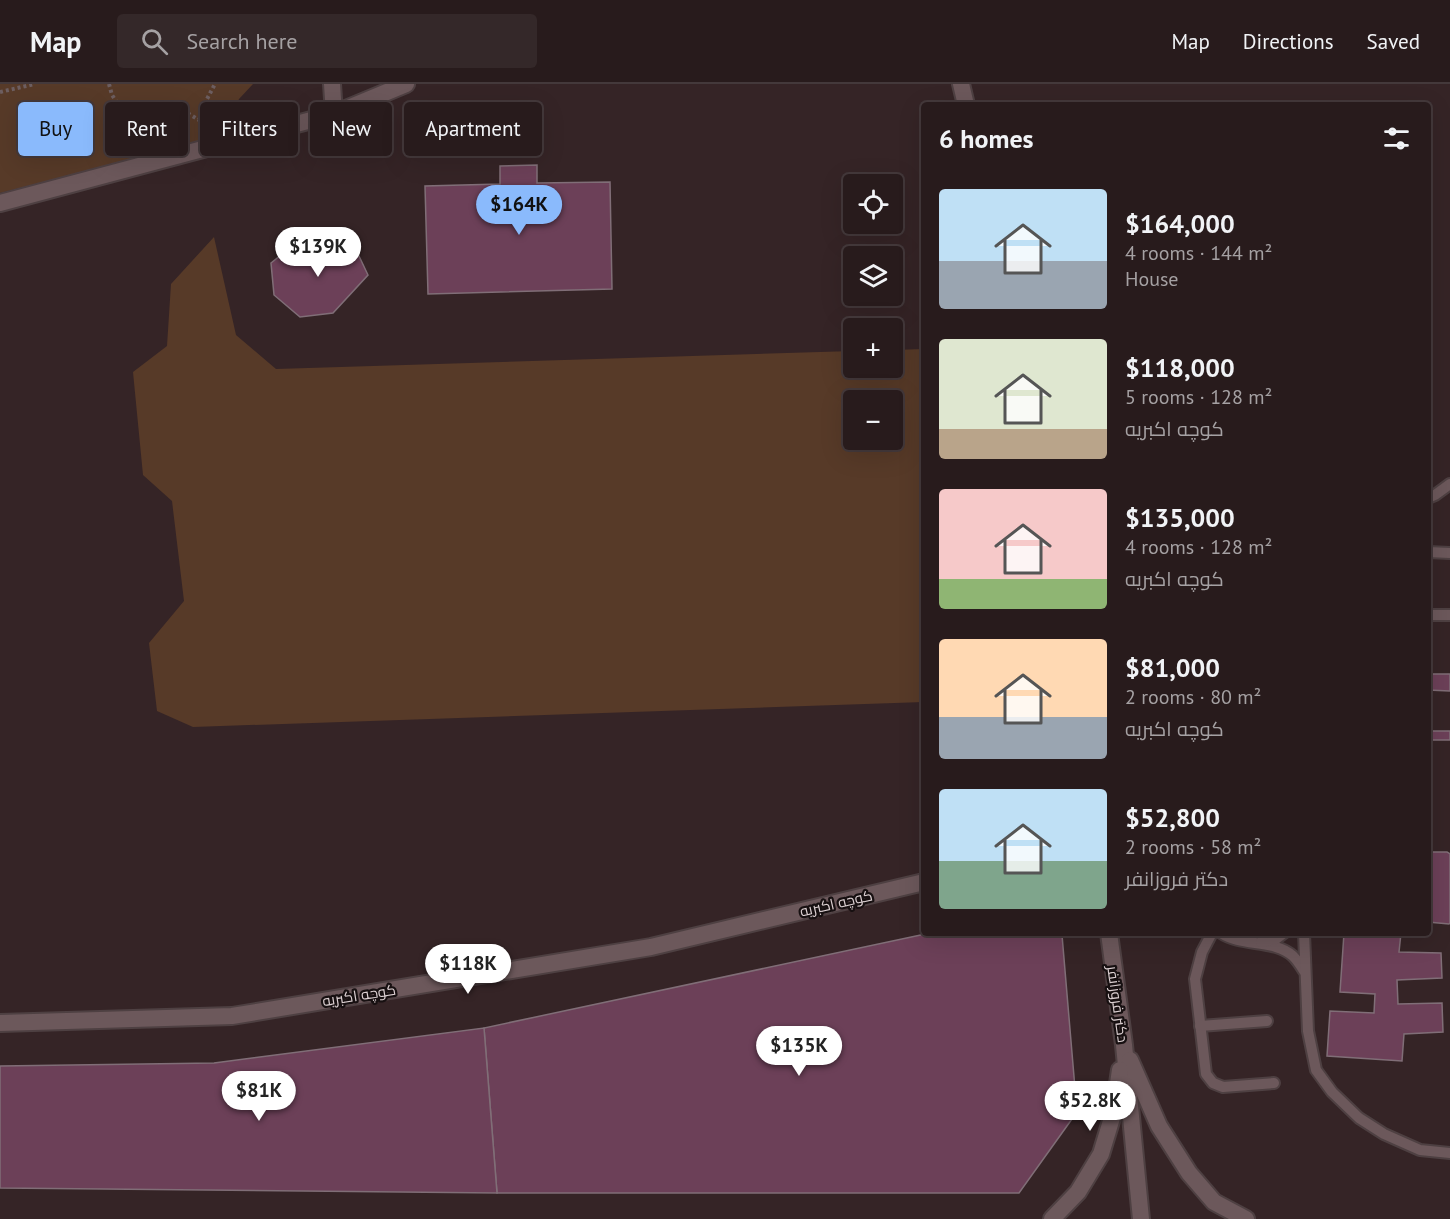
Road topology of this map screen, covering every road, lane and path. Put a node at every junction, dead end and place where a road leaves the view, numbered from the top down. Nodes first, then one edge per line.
1 (34, 84) edge
2 (109, 84) edge
3 (215, 84) edge
4 (332, 84) edge
5 (406, 84) edge
6 (961, 84) edge
7 (0, 92) edge
8 (333, 102) edge
9 (363, 102) edge
10 (965, 102) edge
11 (310, 120) edge
12 (0, 203) edge
13 (1450, 484) edge
14 (1431, 497) edge
15 (1431, 552) edge
16 (1450, 553) edge
17 (1431, 615) edge
18 (1450, 615) edge
19 (921, 883) edge
20 (1109, 936) edge
21 (1210, 936) edge
22 (1227, 936) edge
23 (1280, 936) edge
24 (1304, 936) edge
25 (1258, 943) junction
26 (1305, 972) junction
27 (1267, 1021) dead end
28 (0, 1023) edge
29 (1200, 1026) junction
30 (1124, 1045) junction
31 (1274, 1083) dead end
32 (1450, 1153) edge
33 (1052, 1219) edge
34 (1141, 1219) edge
35 (1246, 1219) edge

1 - 7 path
2 - 3 path
4 - 8 street
5 - 9 street
6 - 10 street
11 - 12 street
13 - 14 lane
15 - 16 lane
17 - 18 lane
19 - 28 street, کوچه اکبریه
20 - 30 street, دکتر فروزانفر
21 - 29 lane
22 - 25 lane
23 - 25 lane
24 - 26 lane
25 - 26 lane
26 - 32 lane
27 - 29 lane
29 - 31 lane
30 - 33 street
30 - 34 street, دکتر فروزانفر
30 - 35 street

